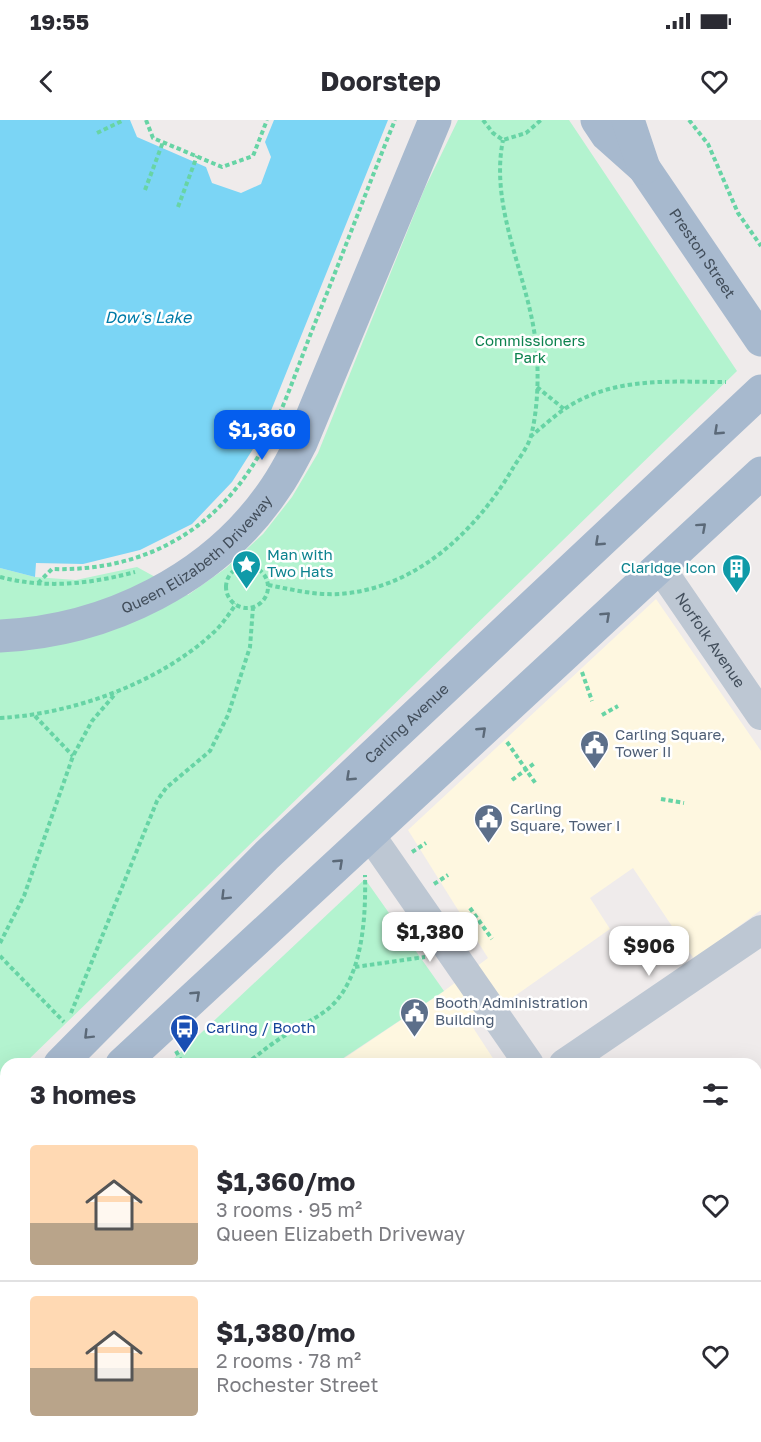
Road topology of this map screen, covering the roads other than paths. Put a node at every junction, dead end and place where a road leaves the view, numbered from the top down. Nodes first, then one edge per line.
1 (435, 120) edge
2 (597, 120) edge
3 (628, 120) edge
4 (644, 168) junction
5 (761, 340) edge
6 (761, 391) edge
7 (761, 473) edge
8 (659, 566) junction
9 (0, 636) edge
10 (761, 715) edge
11 (370, 835) junction
12 (761, 930) edge
13 (67, 1058) edge
14 (128, 1058) edge
15 (525, 1058) edge
16 (573, 1058) edge

1 - 9 main road, Queen Elizabeth Driveway
2 - 4 main road, Preston Street
3 - 4 main road, Preston Street
4 - 5 main road, Preston Street
6 -> 13 main road, Carling Avenue
8 -> 7 main road
8 - 10 street, Norfolk Avenue
11 -> 8 main road
14 -> 11 main road
11 - 15 street
12 - 16 street

